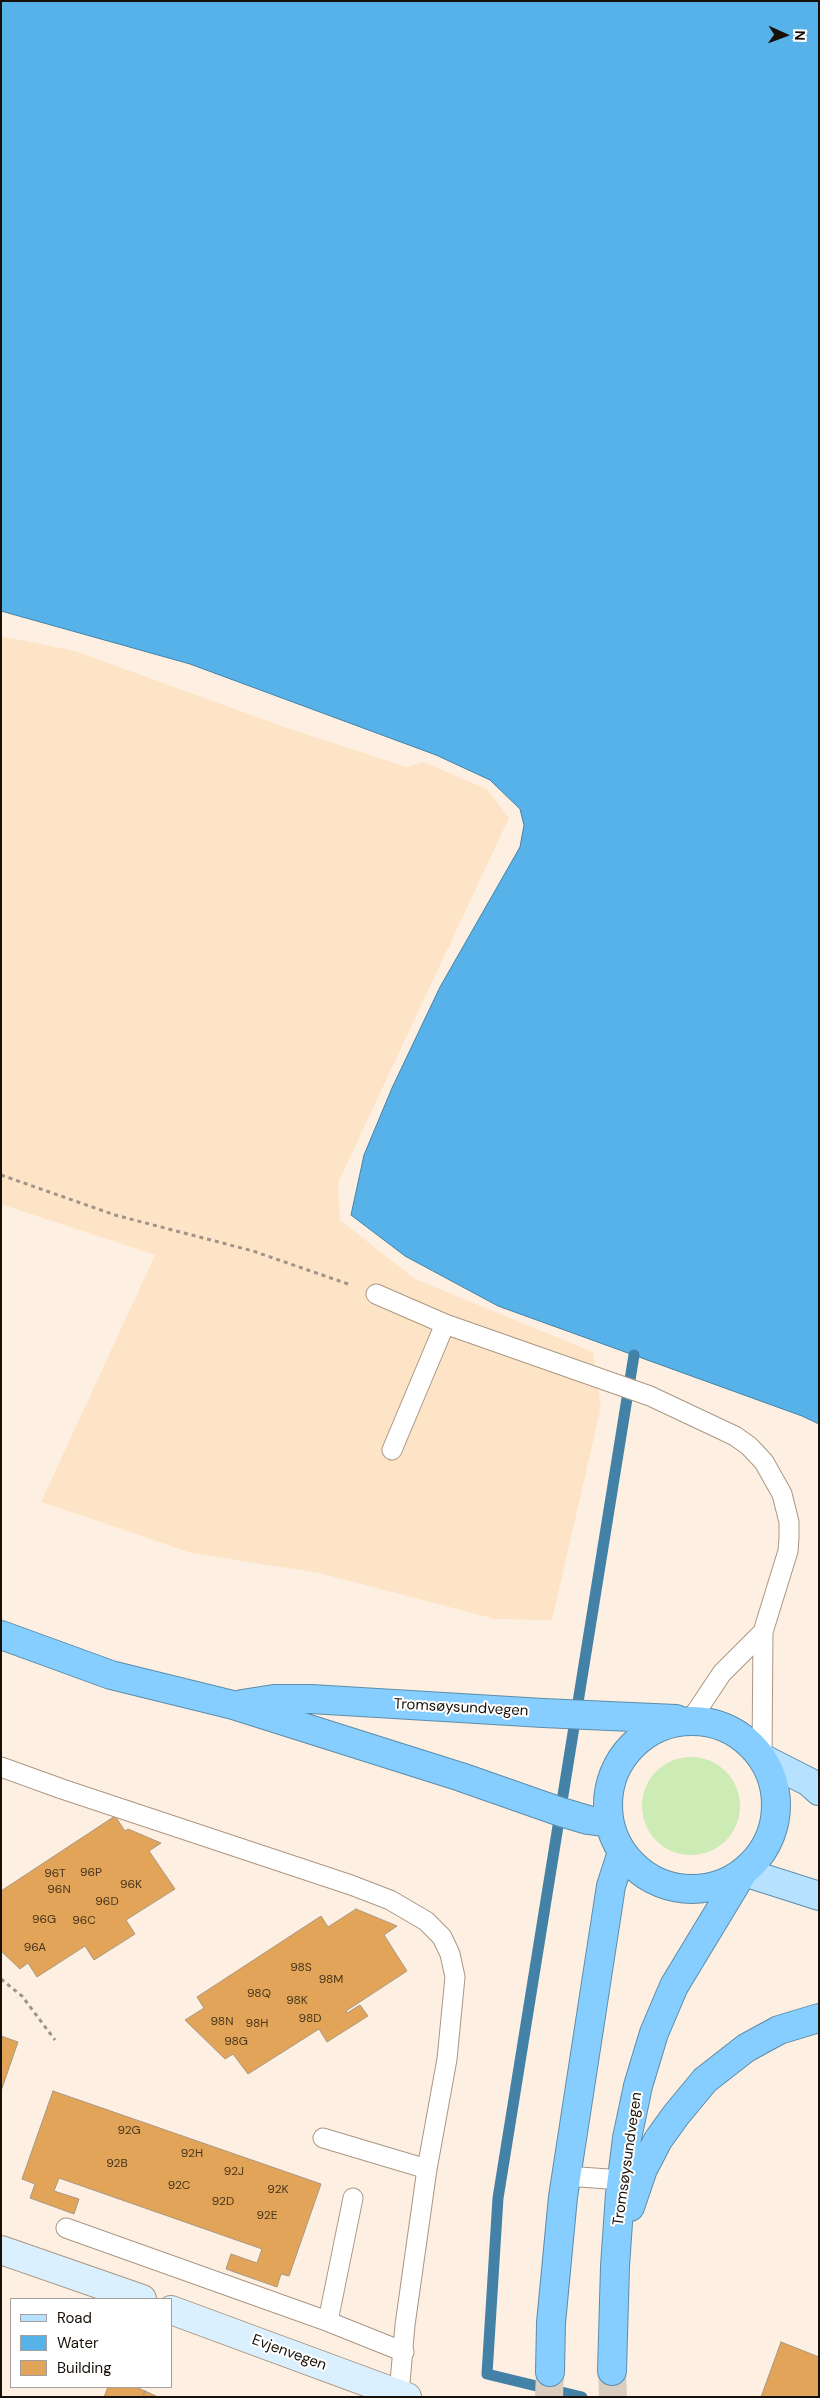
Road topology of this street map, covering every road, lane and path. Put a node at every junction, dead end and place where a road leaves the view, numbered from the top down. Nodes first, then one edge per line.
1 (1, 1175) edge
2 (376, 1294) joint
3 (445, 1324) junction
4 (392, 1450) dead end
5 (763, 1632) junction
6 (1, 1635) edge
7 (233, 1705) junction
8 (690, 1721) junction
9 (762, 1758) junction
10 (1, 1767) edge
11 (819, 1791) edge
12 (610, 1823) junction
13 (622, 1852) junction
14 (744, 1872) junction
15 (819, 1896) edge
16 (1, 1979) edge
17 (819, 2018) edge
18 (55, 2040) dead end
19 (323, 2138) dead end
20 (428, 2169) junction
21 (566, 2176) junction
22 (622, 2180) junction
23 (353, 2198) dead end
24 (66, 2228) dead end
25 (1, 2250) edge
26 (615, 2266) junction
27 (139, 2298) edge
28 (172, 2310) edge
29 (328, 2321) junction
30 (404, 2352) junction
31 (612, 2371) tunnel mouth
32 (550, 2372) tunnel mouth
33 (403, 2395) edge

1 - 2 path
2 - 3 lane
3 - 4 lane
3 - 5 lane
5 - 8 lane
5 - 9 lane
6 - 7 highway, Tromsøysundvegen
7 - 8 highway, Tromsøysundvegen
7 - 12 highway, Tromsøysundvegen
8 - 9 highway
8 - 12 highway
9 - 11 main road
9 - 14 highway
10 - 20 lane
12 - 13 highway
13 - 14 highway
13 - 21 highway
14 - 15 main road
14 - 22 highway, Tromsøysundvegen
16 - 18 path
17 - 26 highway
19 - 20 lane
20 - 30 lane
21 - 22 lane
21 - 32 highway
22 - 26 highway, Tromsøysundvegen
23 - 29 lane
24 - 29 lane
25 - 27 street
26 - 31 highway, Tromsøysundvegen
28 - 33 street, Evjenvegen
29 - 30 lane
30 - 33 lane

